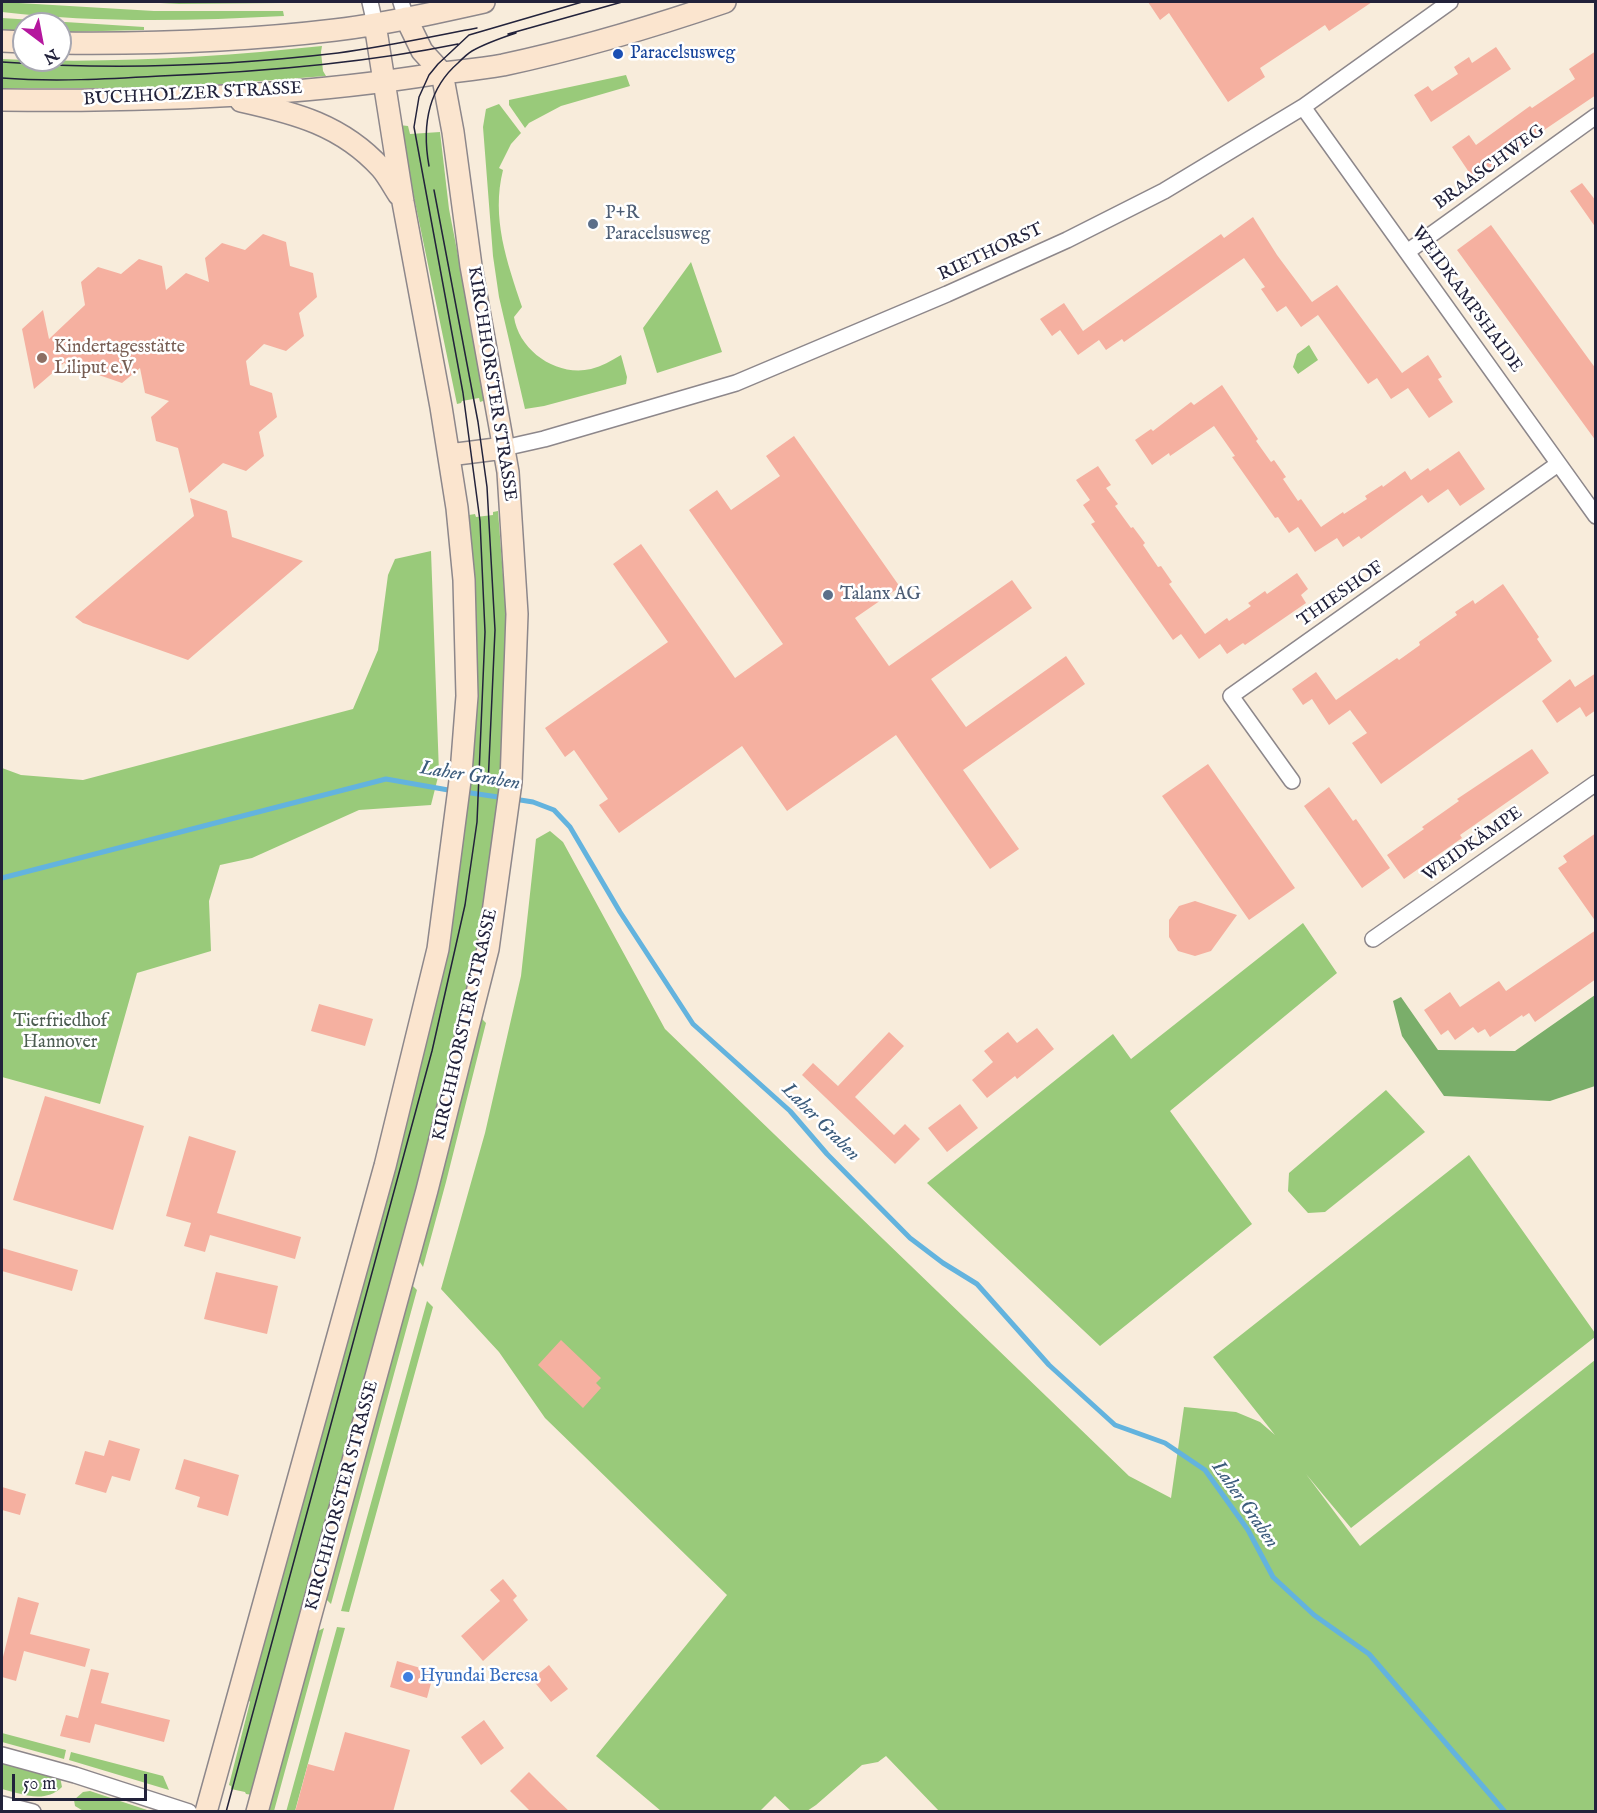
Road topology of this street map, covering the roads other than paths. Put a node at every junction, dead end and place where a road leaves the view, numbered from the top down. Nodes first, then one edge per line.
1 (370, 2) edge
2 (484, 2) edge
3 (725, 2) edge
4 (1450, 2) edge
5 (404, 10) edge
6 (375, 24) junction
7 (72, 43) edge
8 (442, 74) junction
9 (384, 83) junction
10 (217, 96) junction
11 (2, 100) edge
12 (1303, 107) junction
13 (1596, 116) edge
14 (403, 202) junction
15 (1407, 252) junction
16 (504, 448) junction
17 (449, 455) junction
18 (1558, 464) junction
19 (1596, 516) edge
20 (1292, 781) dead end
21 (1596, 783) edge
22 (1373, 939) dead end
23 (2, 1755) edge
24 (2, 1803) edge
25 (33, 1812) edge
26 (189, 1812) edge
27 (206, 1812) edge
28 (257, 1812) edge

1 - 6 street
2 - 5 main road
3 - 8 main road, BUCHHOLZER STRASSE
4 - 12 street, RIETHORST
5 - 6 main road
5 - 8 main road
6 - 7 main road
6 - 9 main road
8 - 9 main road, BUCHHOLZER STRASSE
8 - 16 main road, KIRCHHORSTER STRASSE
9 - 10 main road, BUCHHOLZER STRASSE
9 - 14 main road
10 - 11 main road, BUCHHOLZER STRASSE
10 - 14 main road
12 - 15 street, WEIDKAMPSHAIDE
12 - 16 street, RIETHORST
13 - 15 street, BRAASCHWEG
14 - 17 main road
15 - 18 street, WEIDKAMPSHAIDE
16 - 17 main road
16 - 28 main road, KIRCHHORSTER STRASSE
17 - 27 main road
18 - 19 street, WEIDKAMPSHAIDE
18 - 20 street, THIESHOF
21 - 22 street, WEIDKÄMPE
23 - 26 street
24 - 25 street

